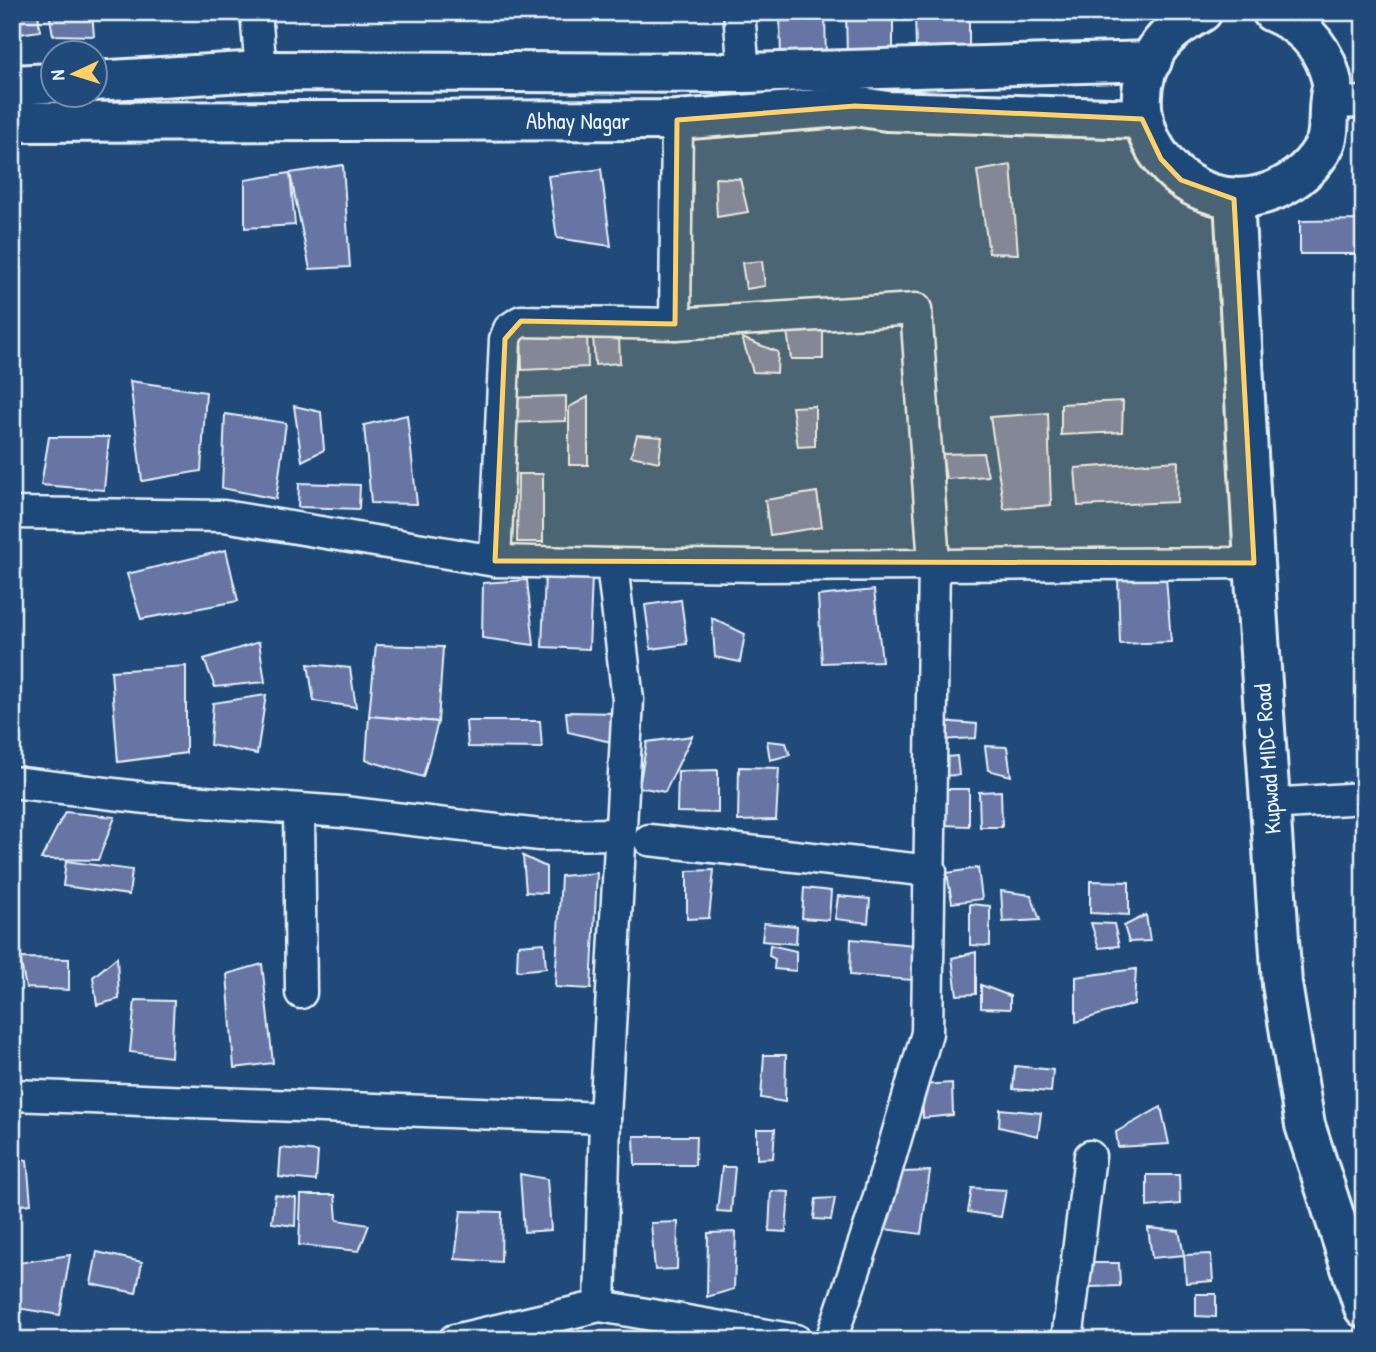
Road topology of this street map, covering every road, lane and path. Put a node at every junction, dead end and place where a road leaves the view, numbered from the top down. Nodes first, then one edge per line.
1 (256, 12) edge
2 (739, 12) edge
3 (1202, 12) edge
4 (1272, 12) edge
5 (1152, 61) junction
6 (261, 71) junction
7 (744, 73) junction
8 (108, 80) edge
9 (38, 84) edge
10 (12, 85) edge
11 (1346, 103) edge
12 (1142, 119) junction
13 (677, 120) junction
14 (12, 122) edge
15 (1234, 199) junction
16 (675, 324) junction
17 (12, 513) edge
18 (495, 561) junction
19 (934, 563) junction
20 (1254, 563) junction
21 (612, 564) junction
22 (12, 782) edge
23 (1364, 798) edge
24 (1269, 804) junction
25 (299, 810) junction
26 (620, 834) junction
27 (649, 839) dead end
28 (931, 871) junction
29 (301, 993) dead end
30 (12, 1095) edge
31 (605, 1118) junction
32 (1090, 1156) dead end
33 (600, 1306) junction
34 (1364, 1308) edge
35 (560, 1328) edge
36 (453, 1340) edge
37 (796, 1340) edge
38 (831, 1340) edge
39 (1067, 1340) edge

1 - 6 street
2 - 7 street
3 - 5 main road
4 - 11 main road
5 - 7 main road
5 - 12 main road
6 - 7 main road
6 - 8 main road
9 - 10 main road
11 - 15 main road
12 - 13 main road, Abhay Nagar
12 - 15 main road
13 - 14 main road, Abhay Nagar
13 - 16 street
15 - 20 main road, Kupwad MIDC Road
16 - 18 street
16 - 19 street
17 - 18 street
18 - 21 street
19 - 20 street
19 - 21 street
19 - 28 street
20 - 24 main road, Kupwad MIDC Road
21 - 26 street
22 - 25 street
23 - 24 street
24 - 34 main road, Kupwad MIDC Road
25 - 26 street
25 - 29 street
26 - 31 street
27 - 28 street
28 - 38 street
30 - 31 street
31 - 33 street
32 - 39 street
33 - 35 street
33 - 37 street
35 - 36 street

